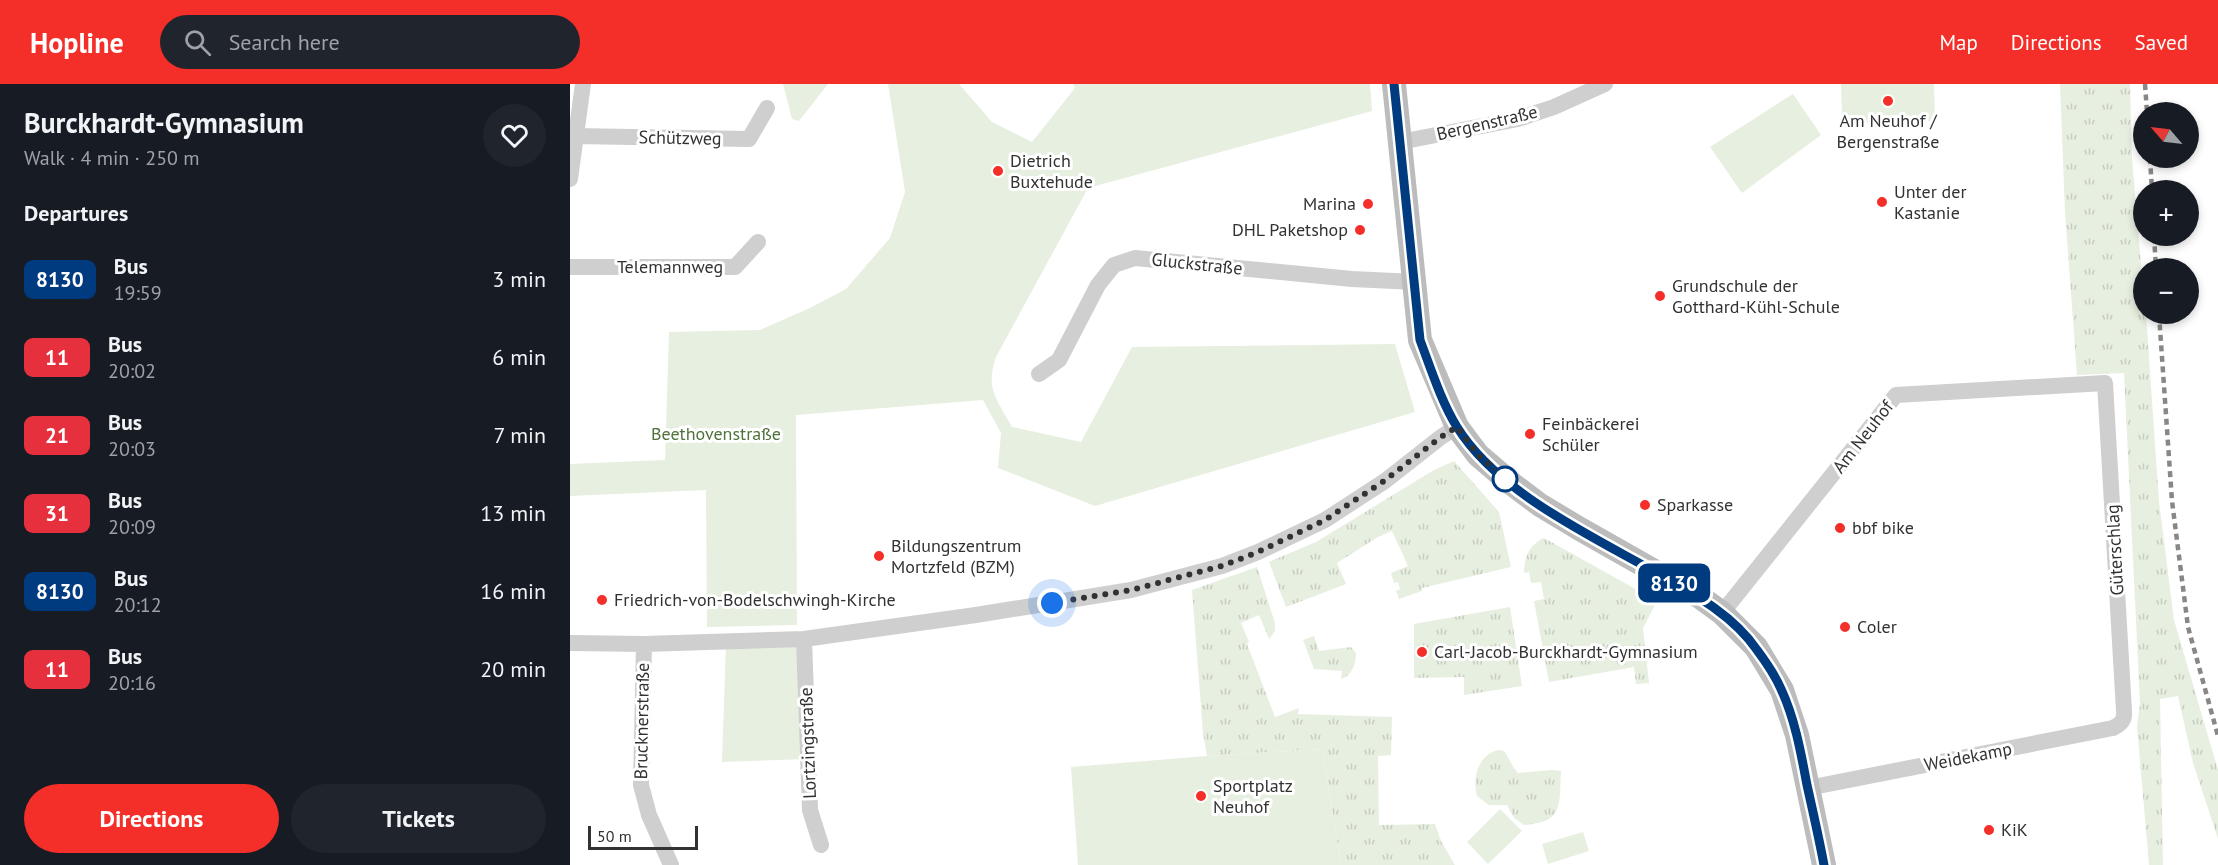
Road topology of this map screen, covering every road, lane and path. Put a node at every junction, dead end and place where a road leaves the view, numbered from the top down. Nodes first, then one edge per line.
1 (583, 84) edge
2 (1394, 84) edge
3 (1605, 84) edge
4 (767, 108) dead end
5 (574, 136) junction
6 (1400, 142) junction
7 (570, 180) edge
8 (758, 242) dead end
9 (570, 267) edge
10 (1415, 282) junction
11 (1039, 374) dead end
12 (2104, 383) joint
13 (1457, 427) junction
14 (1722, 614) junction
15 (804, 639) junction
16 (570, 643) edge
17 (644, 644) junction
18 (2125, 718) joint
19 (1808, 788) junction
20 (821, 845) dead end
21 (671, 865) edge
22 (1824, 865) edge

1 - 5 street
2 - 6 main road
3 - 6 street, Bergenstraße
4 - 5 street, Schützweg
5 - 7 street
6 - 10 main road
8 - 9 street, Telemannweg
10 - 11 street, Gluckstraße
10 - 13 main road
12 - 14 street, Am Neuhof
12 - 18 street, Güterschlag
13 - 14 main road
13 - 15 street
14 - 19 main road
15 - 17 street
15 - 20 street, Lortzingstraße
16 - 17 street
17 - 21 street, Brucknerstraße
18 - 19 street, Weidekamp
19 - 22 main road

